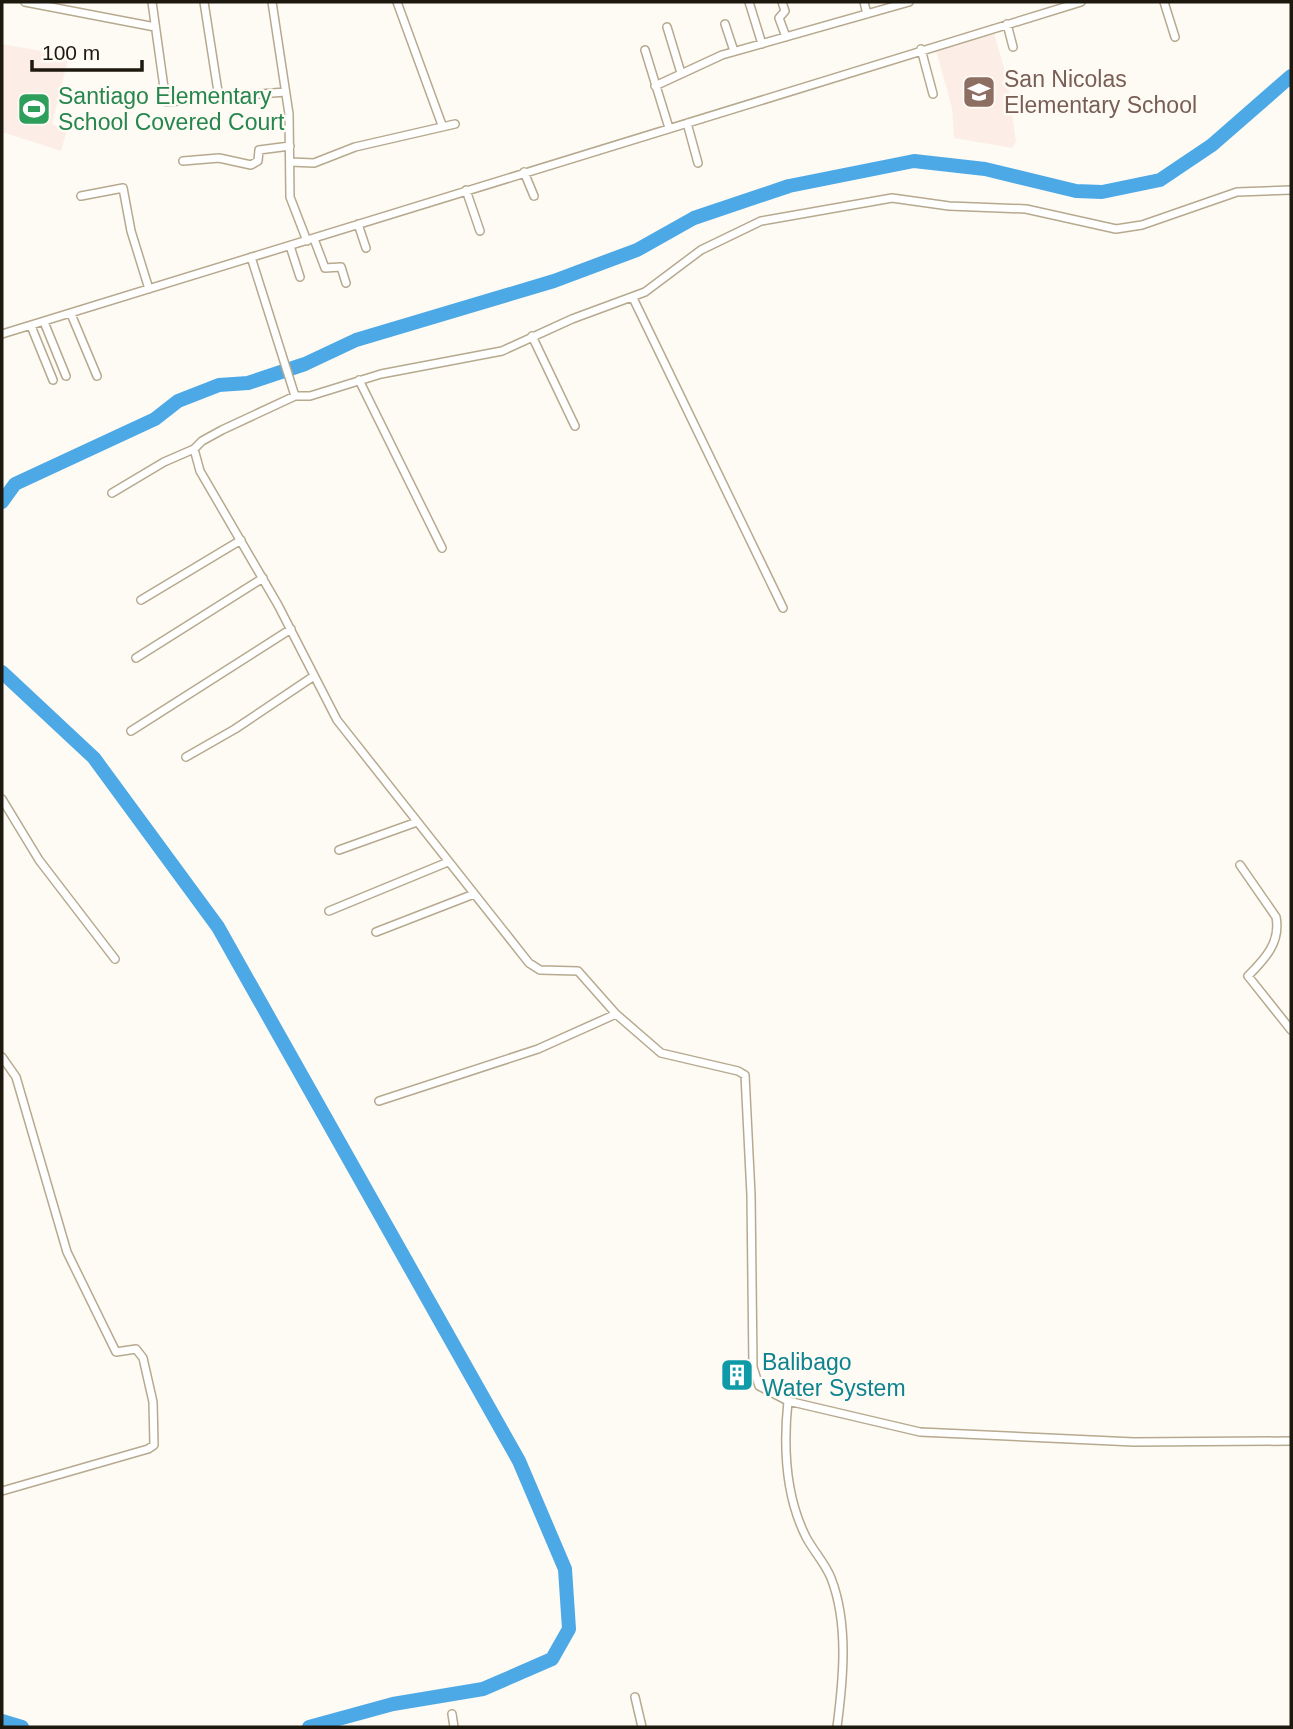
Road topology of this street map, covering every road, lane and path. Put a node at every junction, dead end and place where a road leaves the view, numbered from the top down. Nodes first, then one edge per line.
1 (26, 2) edge
2 (152, 2) edge
3 (204, 2) edge
4 (272, 2) edge
5 (397, 2) edge
6 (749, 2) edge
7 (782, 2) edge
8 (864, 2) edge
9 (909, 2) edge
10 (1081, 2) edge
11 (1164, 2) edge
12 (867, 14) junction
13 (725, 24) dead end
14 (1007, 24) junction
15 (155, 27) junction
16 (667, 27) dead end
17 (786, 37) junction
18 (1175, 37) dead end
19 (762, 44) junction
20 (1013, 47) dead end
21 (645, 50) dead end
22 (921, 50) junction
23 (734, 51) junction
24 (681, 73) junction
25 (655, 86) junction
26 (285, 92) junction
27 (933, 94) dead end
28 (219, 98) junction
29 (687, 122) junction
30 (455, 124) dead end
31 (442, 125) junction
32 (670, 128) junction
33 (290, 146) junction
34 (183, 161) dead end
35 (290, 162) junction
36 (698, 163) dead end
37 (524, 172) junction
38 (466, 190) junction
39 (1291, 190) edge
40 (81, 196) dead end
41 (534, 196) dead end
42 (358, 224) junction
43 (480, 231) dead end
44 (311, 240) junction
45 (289, 246) junction
46 (366, 248) dead end
47 (251, 257) junction
48 (300, 277) dead end
49 (346, 282) dead end
50 (149, 289) junction
51 (633, 298) junction
52 (71, 314) junction
53 (44, 322) junction
54 (31, 326) junction
55 (2, 334) edge
56 (532, 336) junction
57 (66, 376) dead end
58 (97, 376) dead end
59 (52, 380) dead end
60 (359, 380) junction
61 (295, 396) junction
62 (575, 426) dead end
63 (194, 449) junction
64 (112, 493) dead end
65 (241, 540) junction
66 (442, 548) dead end
67 (263, 578) junction
68 (141, 600) dead end
69 (782, 608) dead end
70 (291, 629) junction
71 (136, 658) dead end
72 (314, 676) junction
73 (131, 731) dead end
74 (186, 757) dead end
75 (2, 799) edge
76 (417, 822) junction
77 (339, 850) dead end
78 (448, 862) junction
79 (1240, 866) dead end
80 (474, 894) junction
81 (329, 911) dead end
82 (376, 932) dead end
83 (115, 959) dead end
84 (616, 1014) junction
85 (1291, 1030) edge
86 (2, 1057) edge
87 (379, 1101) dead end
88 (788, 1401) junction
89 (1291, 1441) edge
90 (2, 1491) edge
91 (635, 1697) dead end
92 (452, 1714) dead end
93 (454, 1727) edge
94 (642, 1727) edge
95 (837, 1727) edge

1 - 15 street
2 - 15 street
3 - 28 street
4 - 26 street
5 - 31 street
6 - 19 street
7 - 17 street
8 - 12 street
9 - 12 street
10 - 14 street
11 - 18 street
12 - 17 street
13 - 23 street
14 - 20 street
14 - 22 street
15 - 28 street
16 - 24 street
17 - 19 street
19 - 23 street
21 - 25 street
22 - 27 street
22 - 29 street
23 - 24 street
24 - 25 street
25 - 32 street
26 - 28 street
26 - 33 street
29 - 32 street
29 - 36 street
30 - 31 street
31 - 35 street
32 - 37 street
33 - 34 street
33 - 35 street
35 - 44 street
37 - 38 street
37 - 41 street
38 - 42 street
38 - 43 street
39 - 51 street
40 - 50 street
42 - 44 street
42 - 46 street
44 - 45 street
44 - 49 street
45 - 47 street
45 - 48 street
47 - 50 street
47 - 61 street
50 - 52 street
51 - 56 street
51 - 69 street
52 - 53 street
52 - 58 street
53 - 54 street
53 - 57 street
54 - 55 street
54 - 59 street
56 - 60 street
56 - 62 street
60 - 61 street
60 - 66 street
61 - 63 street
63 - 64 street
63 - 65 street
65 - 67 street
65 - 68 street
67 - 70 street
67 - 71 street
70 - 72 street
70 - 73 street
72 - 74 street
72 - 76 street
75 - 83 street
76 - 77 street
76 - 78 street
78 - 80 street
78 - 81 street
79 - 85 street
80 - 82 street
80 - 84 street
84 - 87 street
84 - 88 street
86 - 90 street
88 - 89 street
88 - 95 street
91 - 94 street
92 - 93 street

